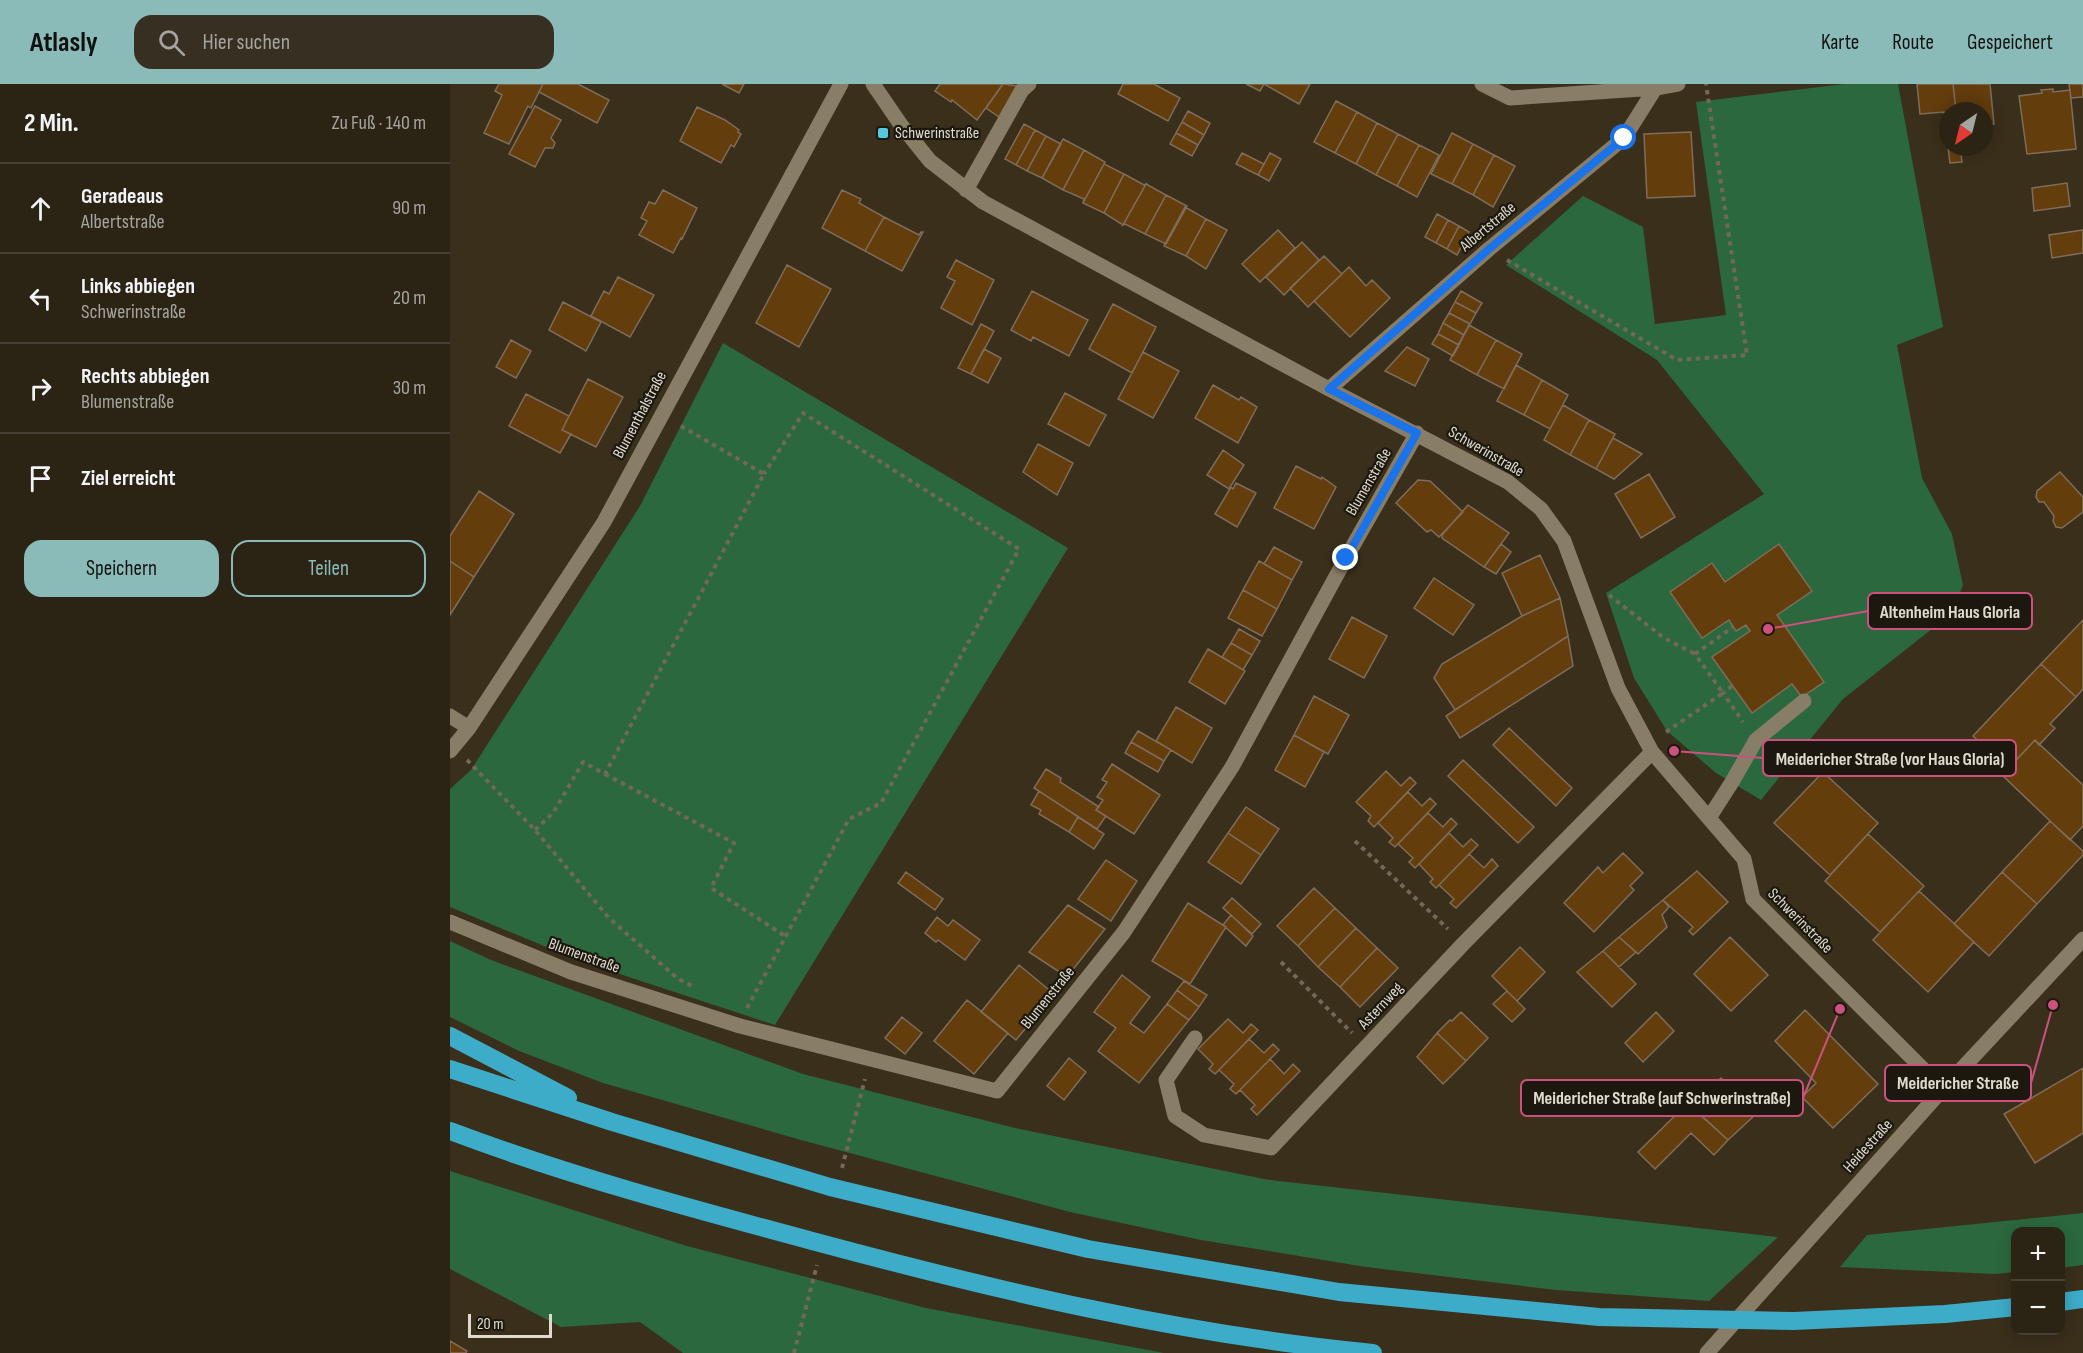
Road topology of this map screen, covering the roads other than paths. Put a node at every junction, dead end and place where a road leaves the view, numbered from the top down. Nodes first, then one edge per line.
1 (841, 84) edge
2 (873, 84) edge
3 (1029, 84) edge
4 (1482, 84) edge
5 (1678, 84) edge
6 (1657, 86) edge
7 (966, 190) junction
8 (1329, 389) junction
9 (1417, 433) junction
10 (1804, 700) dead end
11 (450, 716) edge
12 (469, 728) junction
13 (1650, 748) junction
14 (452, 749) edge
15 (1709, 818) junction
16 (450, 922) edge
17 (2083, 939) edge
18 (450, 1036) edge
19 (1195, 1038) dead end
20 (450, 1068) edge
21 (1943, 1089) junction
22 (612, 1122) junction
23 (450, 1131) edge
24 (450, 1140) edge
25 (474, 1140) junction
26 (2083, 1299) edge
27 (2065, 1301) edge
28 (2011, 1307) edge
29 (1373, 1353) edge
30 (1707, 1353) edge

1 - 12 street, Blumenthalstraße
2 - 7 street, Schwerinstraße
3 - 7 street
4 - 6 street
5 - 6 street
6 - 8 street, Albertstraße
7 - 8 street, Schwerinstraße
8 - 9 street, Schwerinstraße
9 - 13 street, Schwerinstraße
9 - 16 street, Blumenstraße
10 - 15 street
11 - 12 street
12 - 14 street, Blumenthalstraße
13 - 15 street, Schwerinstraße
13 - 19 street, Asternweg
15 - 21 street, Schwerinstraße
17 - 21 street, Heidestraße
18 - 22 highway
20 - 22 highway
21 - 30 street, Heidestraße
22 - 28 highway
23 - 25 highway
24 - 25 highway
25 - 29 highway
26 - 27 highway

